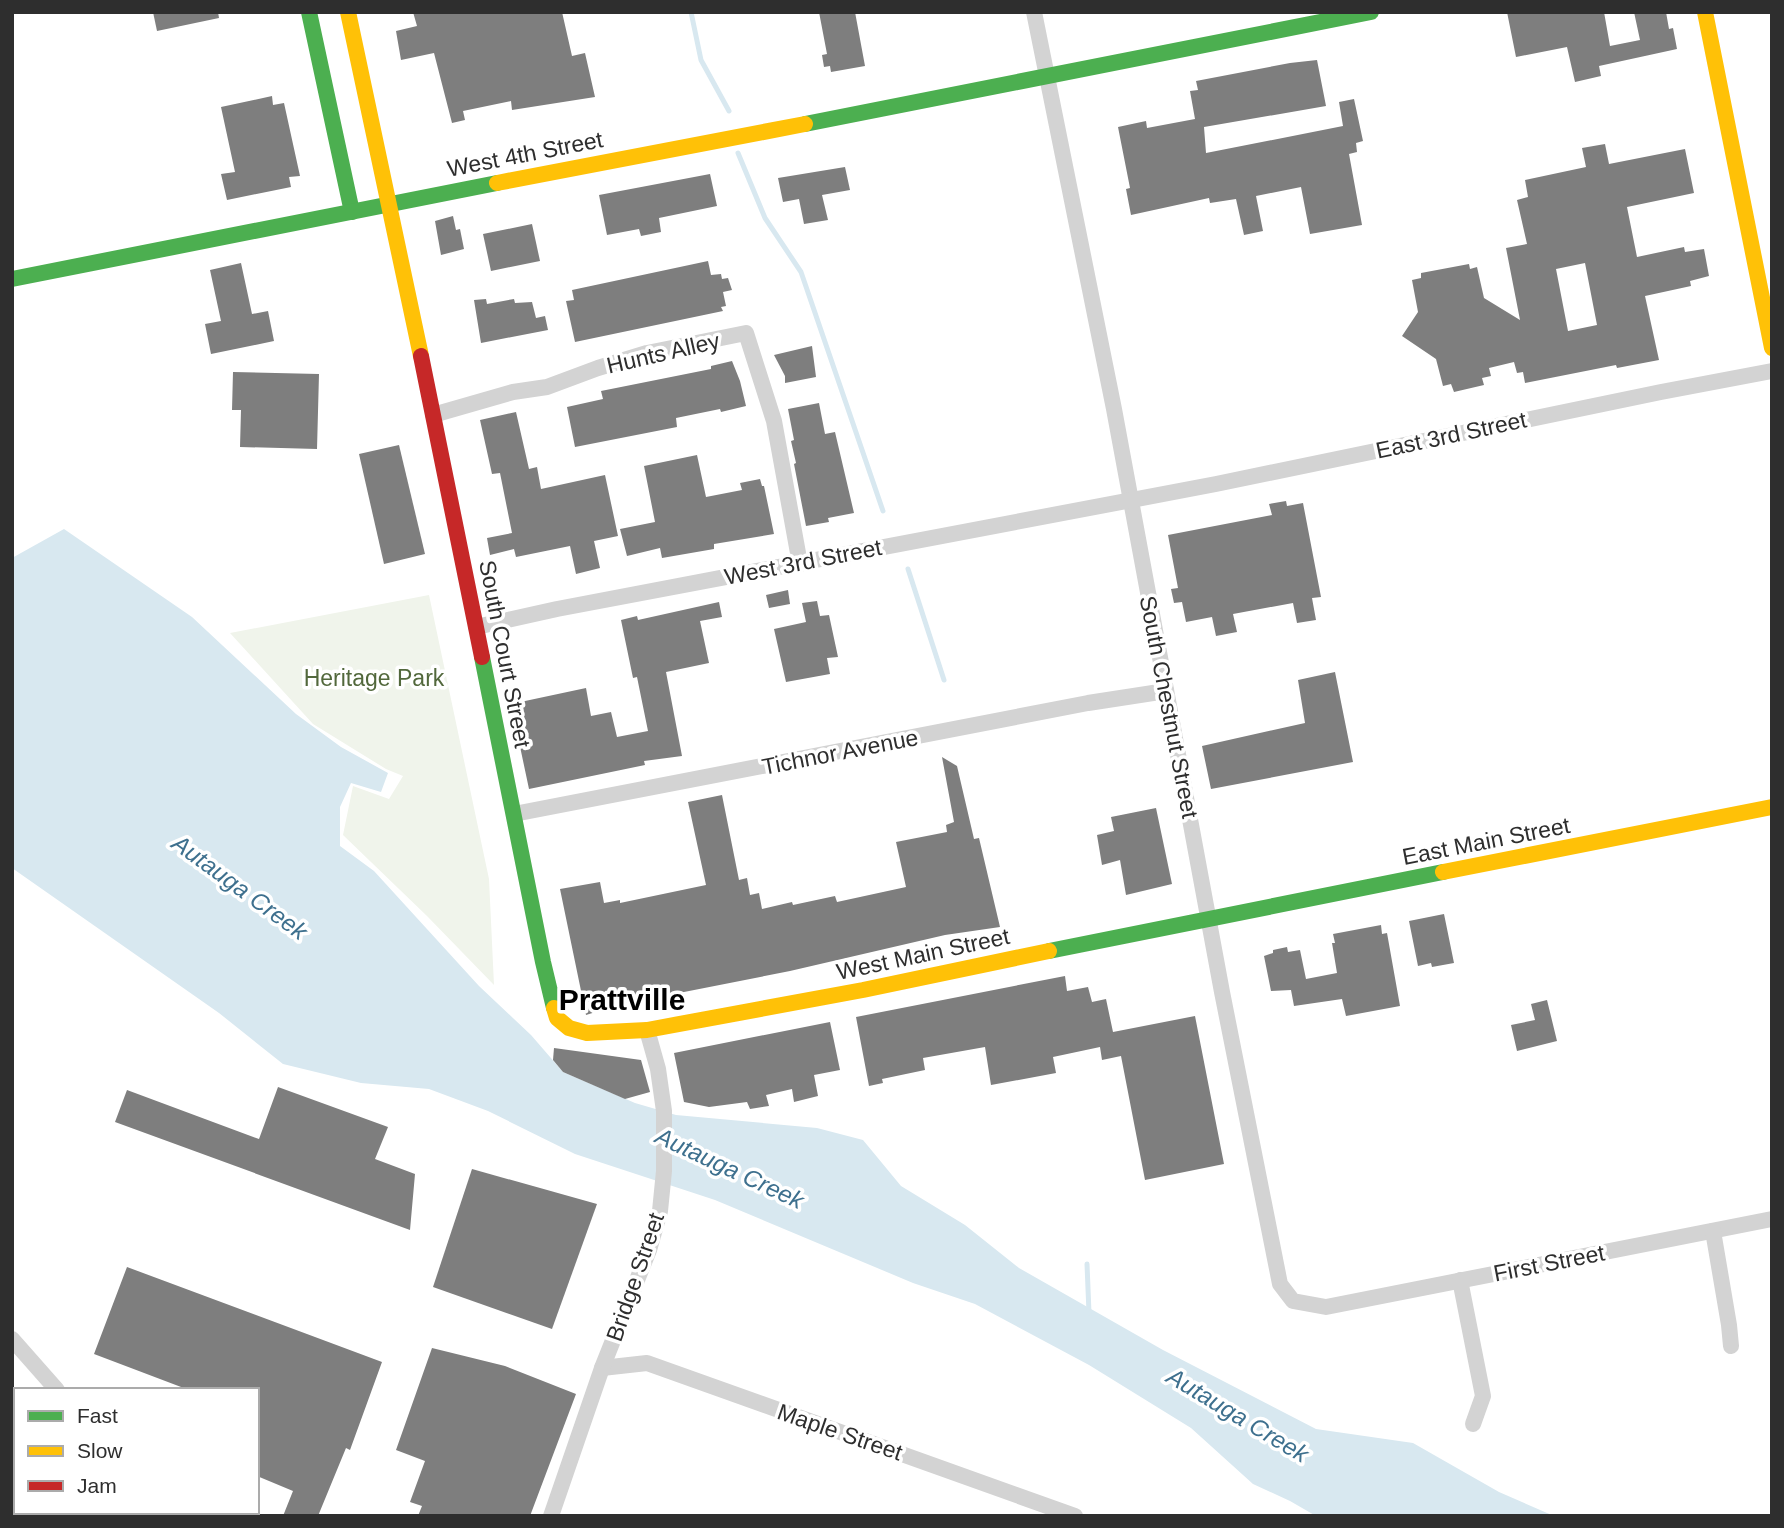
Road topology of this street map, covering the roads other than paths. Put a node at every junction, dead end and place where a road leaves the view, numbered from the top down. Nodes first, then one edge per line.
1 (309, 12) edge
2 (348, 12) edge
3 (1034, 12) edge
4 (1371, 12) edge
5 (1705, 12) edge
6 (1046, 76) junction
7 (388, 205) junction
8 (352, 212) junction
9 (12, 279) edge
10 (1772, 348) edge
11 (1772, 371) edge
12 (433, 415) junction
13 (1131, 500) junction
14 (800, 564) junction
15 (476, 627) junction
16 (1166, 691) junction
17 (1772, 807) edge
18 (514, 814) junction
19 (1208, 920) junction
20 (647, 1030) junction
21 (1772, 1219) edge
22 (1713, 1231) junction
23 (1460, 1280) junction
24 (1326, 1307) joint
25 (12, 1339) edge
26 (1731, 1346) dead end
27 (602, 1368) junction
28 (55, 1388) edge
29 (1473, 1424) dead end
30 (1040, 1502) junction
31 (551, 1516) edge
32 (1056, 1516) edge
33 (1075, 1516) edge

1 - 8 street
2 - 7 street, South Court Street
3 - 6 street, South Chestnut Street
4 - 6 street, West 4th Street
5 - 10 street
6 - 7 street, West 4th Street
6 - 13 street, South Chestnut Street
7 - 8 street, West 4th Street
7 - 12 street, South Court Street
8 - 9 street, West 4th Street
11 - 13 street, East 3rd Street
12 - 14 street, Hunts Alley
12 - 15 street, South Court Street
13 - 14 street, West 3rd Street
13 - 16 street, South Chestnut Street
14 - 15 street, West 3rd Street
15 - 18 street, South Court Street
16 - 18 street, Tichnor Avenue
16 - 19 street, South Chestnut Street
17 - 19 street, East Main Street
18 - 20 street, South Court Street
19 - 20 street, West Main Street
19 - 24 street, South Chestnut Street
20 - 27 street, Bridge Street
21 - 22 street, First Street
22 - 23 street, First Street
22 - 26 street
23 - 24 street, First Street
23 - 29 street
25 - 28 street
27 - 30 street, Maple Street
27 - 31 street, Bridge Street
30 - 32 street
30 - 33 street, Maple Street

